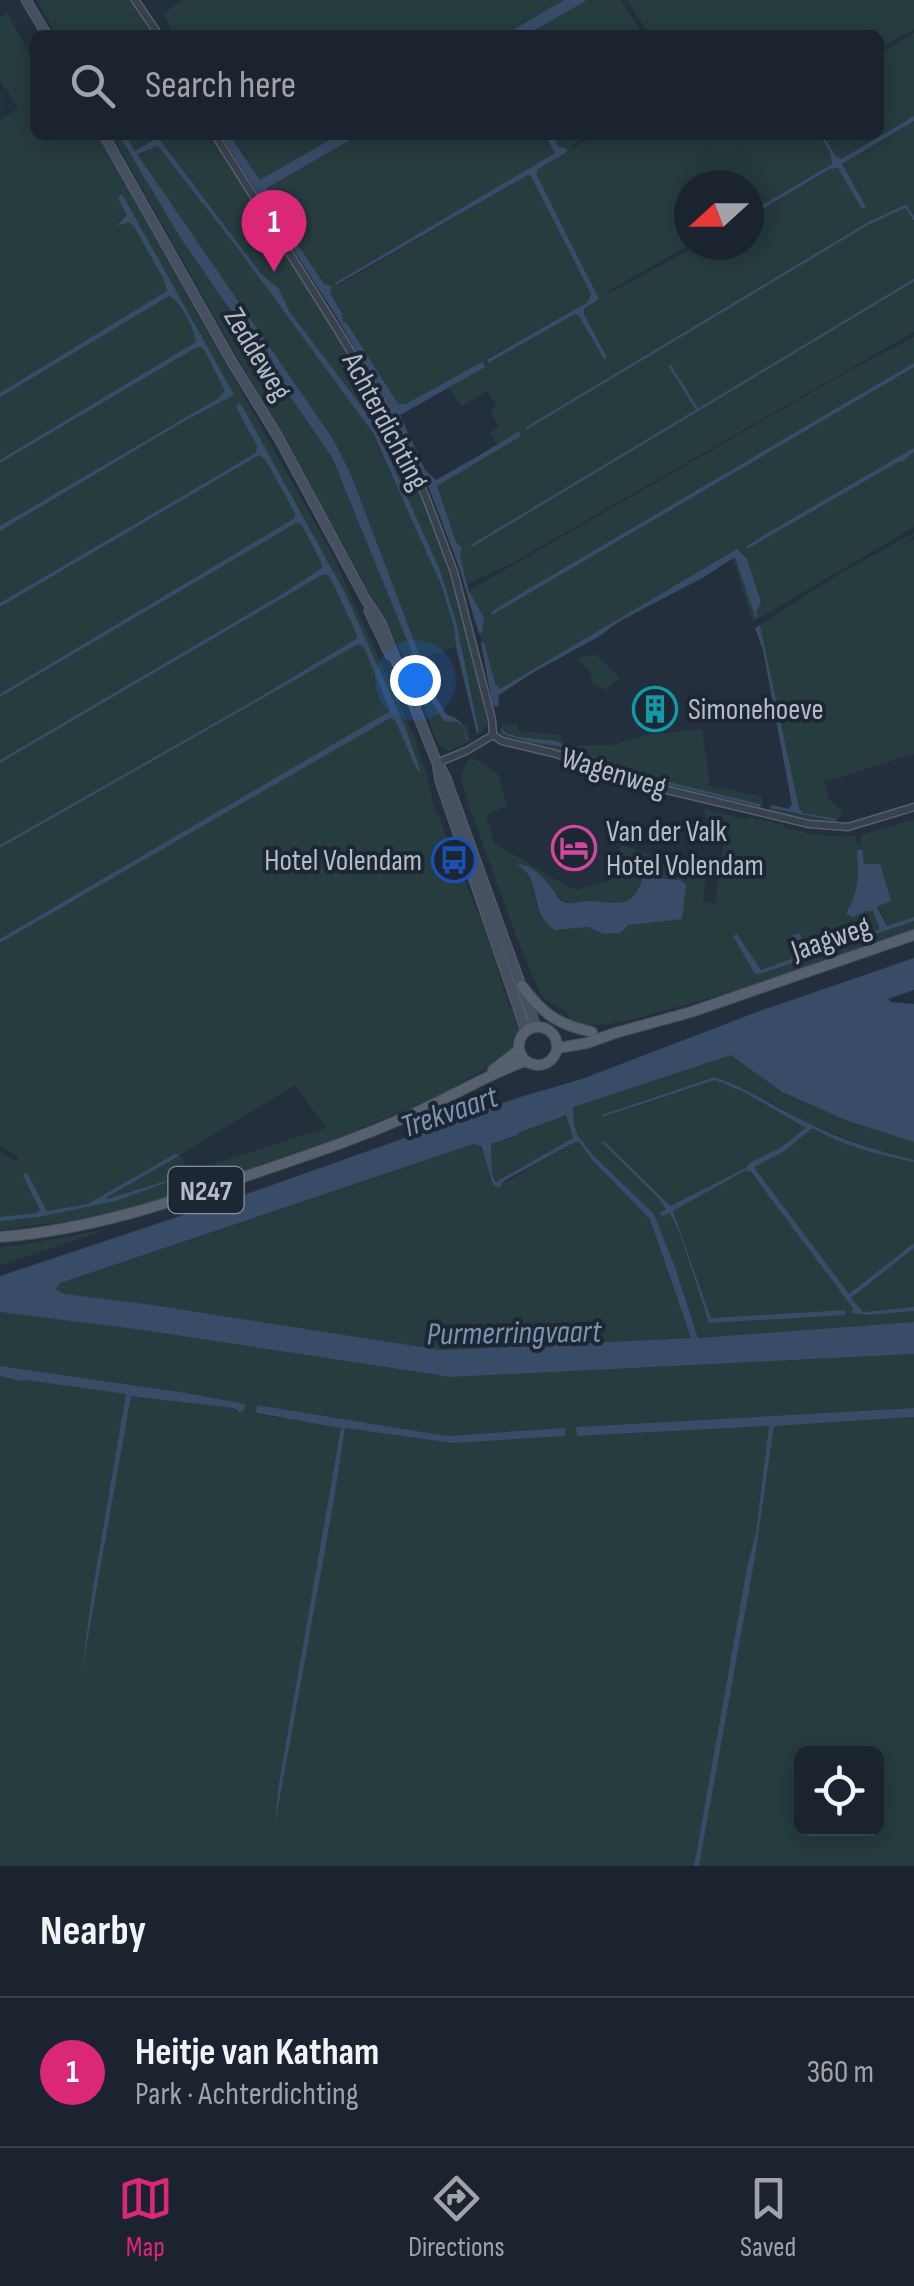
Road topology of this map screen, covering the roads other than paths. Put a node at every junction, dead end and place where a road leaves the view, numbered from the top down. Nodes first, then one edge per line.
1 (26, 0) edge
2 (135, 0) edge
3 (44, 30) edge
4 (155, 30) edge
5 (107, 140) edge
6 (219, 140) edge
7 (493, 735) junction
8 (437, 764) junction
9 (914, 807) edge
10 (914, 935) edge
11 (522, 986) junction
12 (531, 1029) junction
13 (592, 1032) junction
14 (615, 1032) junction
15 (557, 1043) junction
16 (522, 1056) junction
17 (0, 1237) edge

1 - 3 main road
2 - 4 street
5 - 8 main road, Zeddeweg
6 - 7 street, Achterdichting
7 - 8 street
7 - 9 street, Wagenweg
8 - 11 main road, Zeddeweg
8 - 12 main road, Zeddeweg
10 - 14 main road, Jaagweg / N247
11 - 12 main road, Zeddeweg
11 - 13 main road
12 - 15 main road
12 - 16 main road
13 - 14 main road, N247
13 - 15 main road, N247
14 - 15 main road, N247
15 - 16 main road, N247
16 - 17 main road, N247

